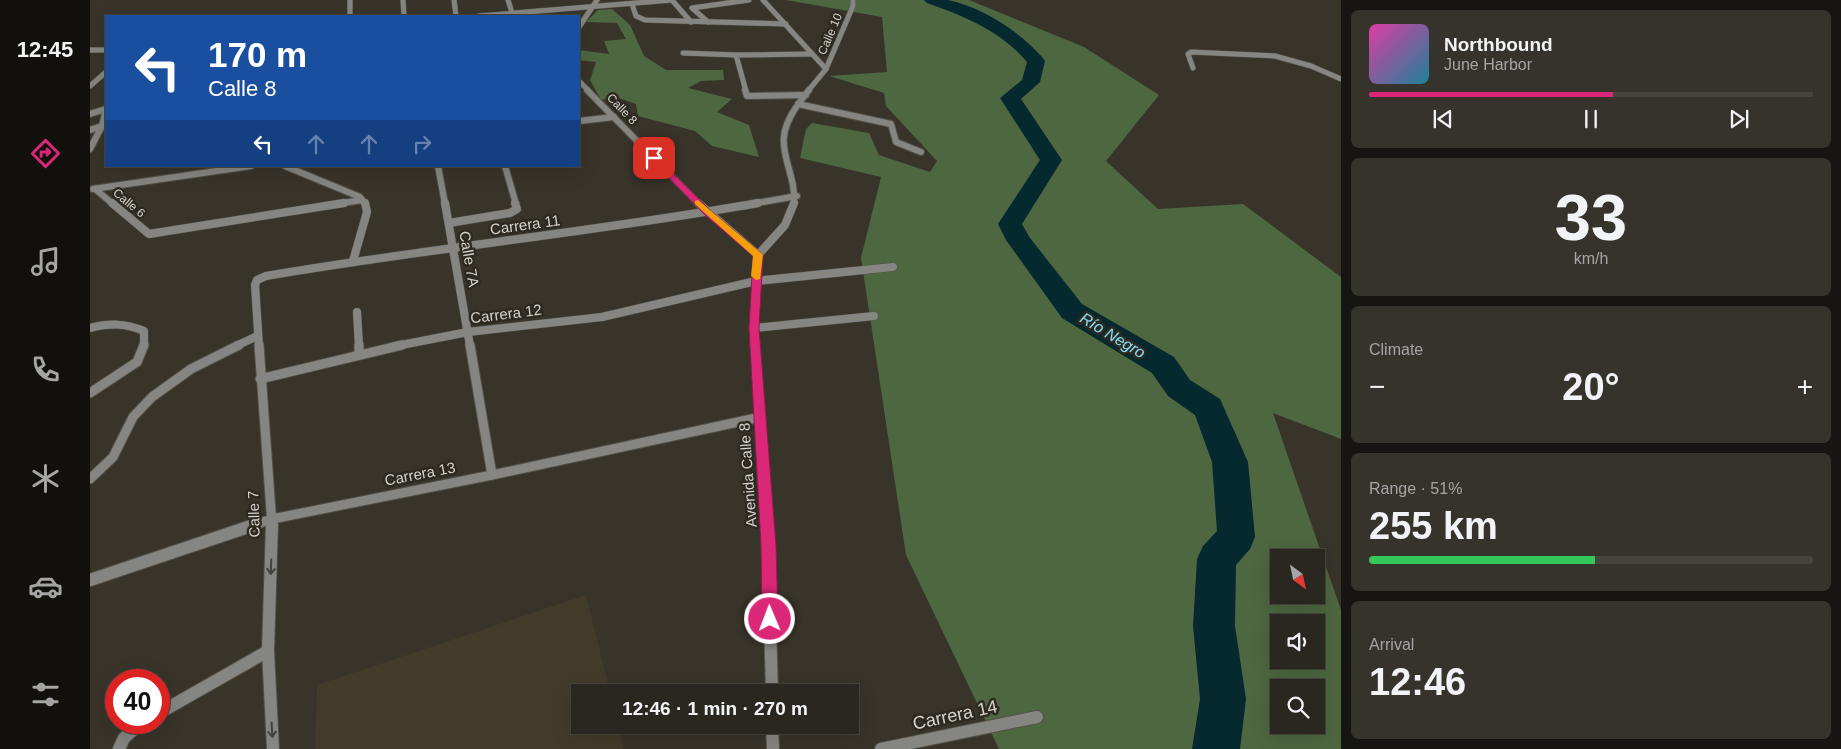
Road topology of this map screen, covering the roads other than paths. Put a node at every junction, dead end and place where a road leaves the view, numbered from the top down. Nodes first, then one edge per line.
1 (350, 0) edge
2 (404, 0) edge
3 (454, 0) edge
4 (508, 0) edge
5 (558, 0) edge
6 (597, 0) edge
7 (672, 0) edge
8 (749, 0) edge
9 (763, 0) edge
10 (853, 0) edge
11 (632, 4) junction
12 (594, 6) junction
13 (563, 8) junction
14 (512, 14) edge
15 (350, 15) edge
16 (404, 15) edge
17 (456, 15) edge
18 (496, 15) edge
19 (691, 22) junction
20 (708, 22) junction
21 (786, 24) junction
22 (580, 26) edge
23 (90, 50) edge
24 (105, 50) edge
25 (683, 53) dead end
26 (812, 54) junction
27 (736, 55) junction
28 (1193, 68) dead end
29 (826, 69) junction
30 (105, 74) edge
31 (1341, 79) edge
32 (580, 81) edge
33 (90, 86) edge
34 (806, 95) junction
35 (798, 104) junction
36 (90, 105) edge
37 (105, 109) edge
38 (105, 109) edge
39 (105, 113) edge
40 (90, 114) edge
41 (614, 117) junction
42 (580, 121) edge
43 (102, 126) junction
44 (90, 130) edge
45 (90, 149) edge
46 (921, 152) dead end
47 (244, 167) edge
48 (287, 167) edge
49 (438, 167) edge
50 (505, 167) edge
51 (93, 189) edge
52 (797, 196) junction
53 (362, 200) junction
54 (707, 212) junction
55 (449, 223) junction
56 (454, 249) junction
57 (758, 255) junction
58 (353, 261) junction
59 (893, 267) dead end
60 (257, 280) joint
61 (756, 281) junction
62 (357, 312) dead end
63 (874, 316) dead end
64 (90, 328) edge
65 (754, 328) junction
66 (468, 332) junction
67 (257, 336) junction
68 (359, 354) junction
69 (260, 379) junction
70 (90, 393) edge
71 (761, 418) junction
72 (492, 475) junction
73 (90, 479) edge
74 (272, 519) junction
75 (90, 580) edge
76 (268, 651) junction
77 (772, 684) edge
78 (170, 707) edge
79 (1037, 717) dead end
80 (128, 734) edge
81 (772, 734) edge
82 (119, 749) edge
83 (273, 749) edge
84 (773, 749) edge
85 (881, 749) edge

1 - 15 street
2 - 16 street
3 - 17 street
4 - 14 street
5 - 13 street
6 - 12 street
7 - 11 street
7 - 19 street
8 - 20 street
9 - 21 street
10 - 29 street, Calle 10
11 - 12 street
11 - 19 street
12 - 13 street
12 - 22 street
13 - 14 street
14 - 18 street
19 - 20 street
20 - 21 street
21 - 26 street
23 - 24 street
25 - 27 street
26 - 27 street
26 - 29 street
27 - 34 street
28 - 31 street
29 - 34 street, Calle 10
30 - 33 street
32 - 41 street, Calle 8
34 - 35 street, Calle 10
35 - 46 street
35 - 52 street, Calle 10
36 - 37 street
38 - 40 street
39 - 43 street
41 - 42 street
41 - 54 street, Calle 8
43 - 44 street
43 - 45 street
47 - 51 street
48 - 53 street
49 - 55 street, Calle 7A
50 - 55 street
51 - 53 street, Calle 6
52 - 54 street, Carrera 11
52 - 57 street
53 - 58 street
54 - 56 street, Carrera 11
54 - 57 street, Calle 8
55 - 56 street, Calle 7A
56 - 58 street, Carrera 11
56 - 66 street, Calle 7A
57 - 61 street, Avenida Calle 8
58 - 60 street, Carrera 11
59 - 61 street, Carrera 12
60 - 67 street, Calle 7
61 - 65 street, Avenida Calle 8
61 - 66 street, Carrera 12
62 - 68 street
63 - 65 street
64 - 70 street
65 - 71 street, Avenida Calle 8
66 - 68 street, Carrera 12
66 - 72 street, Calle 7A
67 - 69 street, Calle 7
67 - 73 street
68 - 69 street, Carrera 12
69 - 74 street, Calle 7
71 - 72 street, Carrera 13
71 - 77 street, Avenida Calle 8
72 - 74 street, Carrera 13
74 - 75 street, Carrera 13
74 -> 76 street, Calle 7
76 - 78 street
76 -> 83 street, Calle 7
79 - 85 street, Carrera 14
80 - 82 street
81 - 84 street

